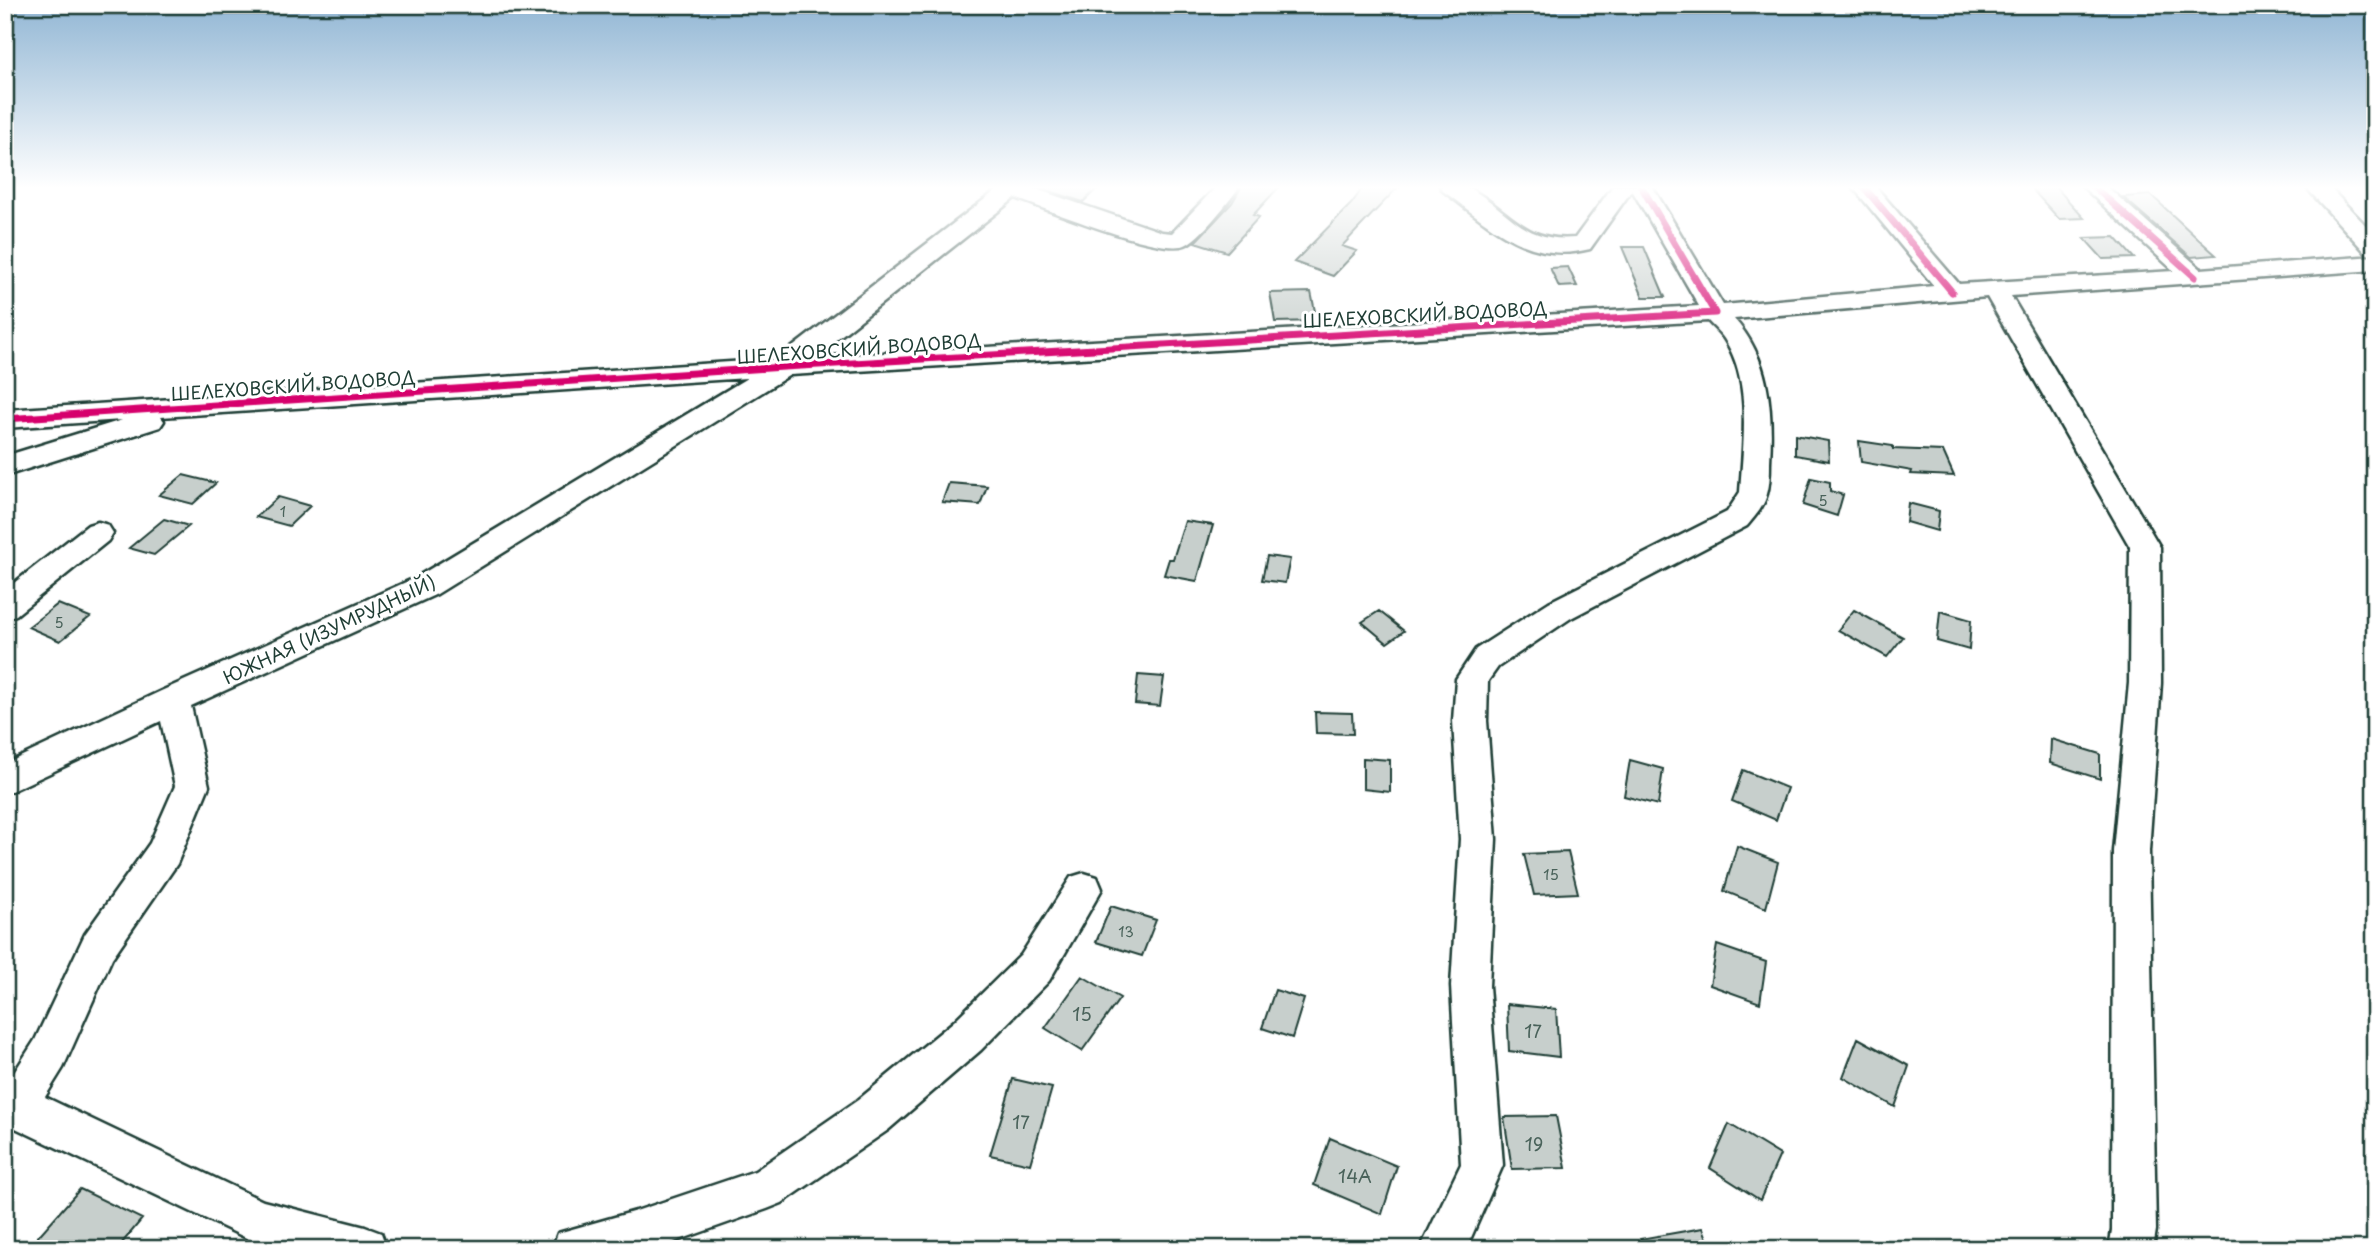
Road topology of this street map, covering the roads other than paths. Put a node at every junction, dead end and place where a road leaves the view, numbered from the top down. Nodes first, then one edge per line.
1 (940, 245) edge
2 (1544, 245) edge
3 (1577, 245) edge
4 (1675, 245) edge
5 (1912, 245) edge
6 (2159, 245) edge
7 (2375, 263) edge
8 (2195, 277) junction
9 (1994, 289) junction
10 (1952, 292) junction
11 (1714, 313) junction
12 (784, 368) junction
13 (191, 407) junction
14 (5, 419) edge
15 (101, 438) junction
16 (5, 444) edge
17 (5, 466) edge
18 (98, 533) dead end
19 (5, 607) edge
20 (173, 700) junction
21 (5, 780) edge
22 (1084, 889) dead end
23 (11, 1103) edge
24 (365, 1249) edge
25 (574, 1249) edge
26 (1442, 1249) edge
27 (2131, 1249) edge

1 - 12 street, ЮЖНАЯ (ИЗУМРУДНЫЙ)
2 - 3 street
4 - 11 street
5 - 10 street
6 - 8 street
7 - 8 street, ШЕЛЕХОВСКИЙ ВОДОВОД
8 - 9 street, ШЕЛЕХОВСКИЙ ВОДОВОД
9 - 10 street, ШЕЛЕХОВСКИЙ ВОДОВОД
9 - 27 street
10 - 11 street, ШЕЛЕХОВСКИЙ ВОДОВОД
11 - 12 street, ШЕЛЕХОВСКИЙ ВОДОВОД
11 - 26 street
12 - 13 street, ШЕЛЕХОВСКИЙ ВОДОВОД
12 - 20 street, ЮЖНАЯ (ИЗУМРУДНЫЙ)
13 - 14 street, ШЕЛЕХОВСКИЙ ВОДОВОД
13 - 15 street
15 - 16 street
15 - 17 street
18 - 19 street
20 - 21 street, ЮЖНАЯ (ИЗУМРУДНЫЙ)
20 - 23 street
22 - 25 street
23 - 24 street

